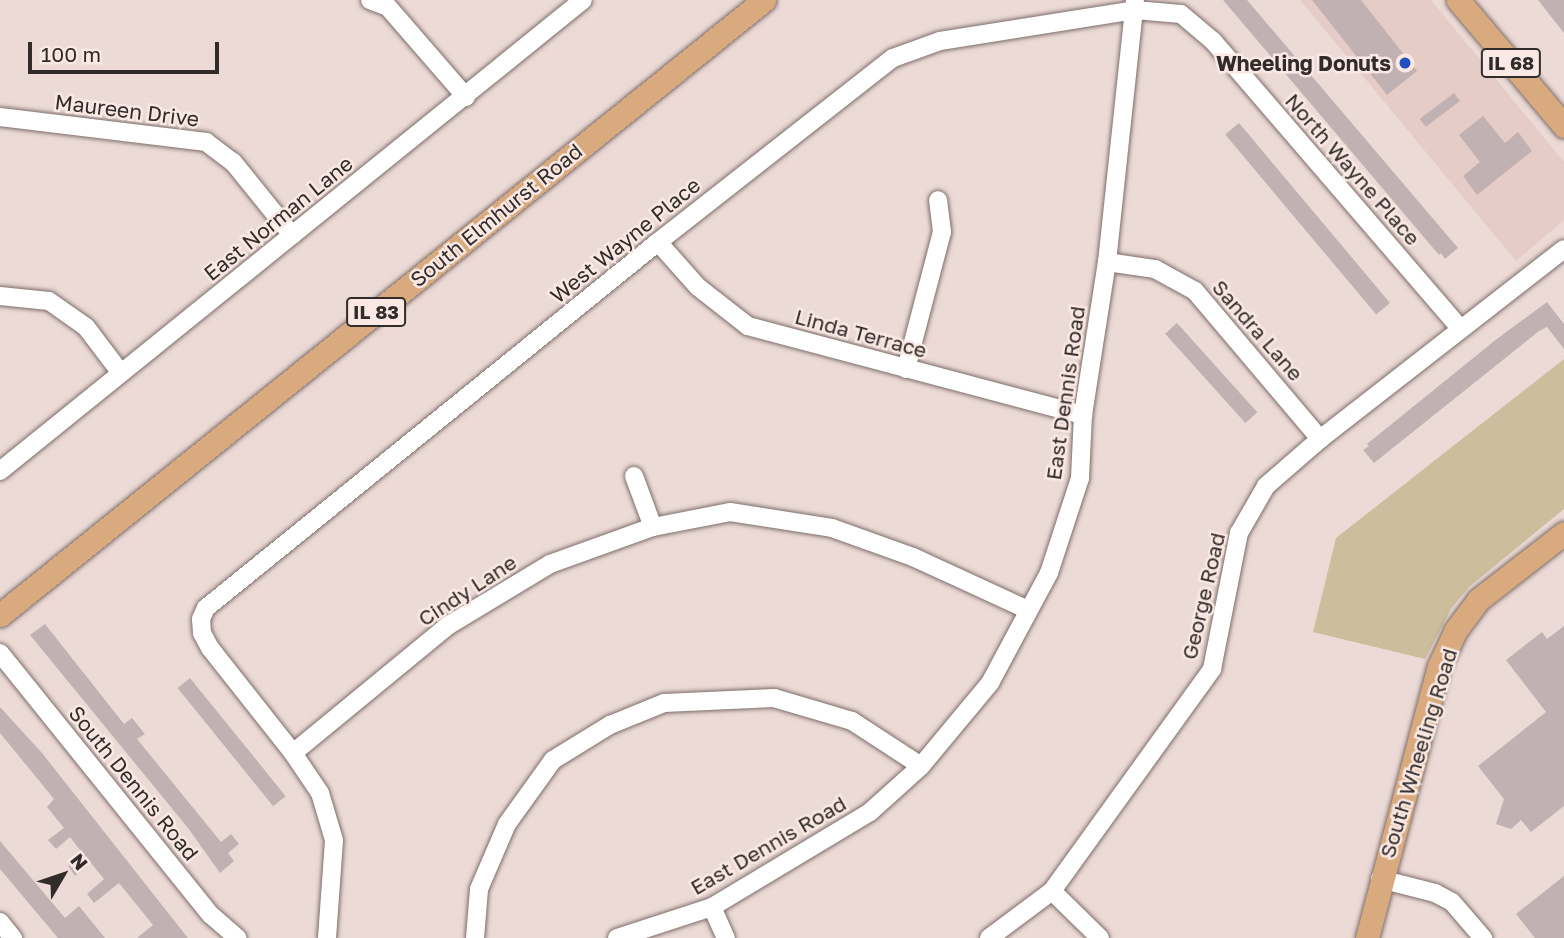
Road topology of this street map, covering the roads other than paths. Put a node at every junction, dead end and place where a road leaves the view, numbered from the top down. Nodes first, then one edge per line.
1 (370, 0) edge
2 (583, 0) edge
3 (764, 0) edge
4 (1458, 0) edge
5 (1135, 5) edge
6 (466, 97) junction
7 (0, 117) edge
8 (1564, 126) edge
9 (938, 200) dead end
10 (292, 235) junction
11 (658, 242) junction
12 (1564, 249) edge
13 (1107, 262) junction
14 (0, 296) edge
15 (1461, 329) junction
16 (906, 369) junction
17 (120, 372) junction
18 (1083, 415) junction
19 (1320, 439) junction
20 (0, 471) edge
21 (634, 476) dead end
22 (653, 527) junction
23 (1564, 533) edge
24 (1028, 610) junction
25 (0, 615) edge
26 (0, 653) edge
27 (293, 753) junction
28 (920, 766) junction
29 (1380, 879) junction
30 (1052, 891) junction
31 (712, 907) junction
32 (0, 922) edge
33 (13, 938) edge
34 (237, 938) edge
35 (327, 938) edge
36 (475, 938) edge
37 (617, 938) edge
38 (726, 938) edge
39 (989, 938) edge
40 (1100, 938) edge
41 (1367, 938) edge
42 (1483, 938) edge

1 - 6 street
2 - 6 street, East Norman Lane
3 - 25 main road, South Elmhurst Road / IL 83
4 - 8 main road, IL 68
5 - 11 street, West Wayne Place
5 - 13 street, East Dennis Road
5 - 15 street, North Wayne Place
6 - 10 street, East Norman Lane
7 - 10 street, Maureen Drive
9 - 16 street
10 - 17 street, East Norman Lane
11 - 16 street, Linda Terrace
11 - 27 street, West Wayne Place
12 - 15 street, George Road
13 - 18 street, East Dennis Road
13 - 19 street, Sandra Lane
14 - 17 street
15 - 19 street, George Road
16 - 18 street, Linda Terrace
17 - 20 street, East Norman Lane
18 - 24 street, East Dennis Road
19 - 30 street, George Road
21 - 22 street
22 - 24 street, Cindy Lane
22 - 27 street, Cindy Lane
23 - 29 main road, South Wheeling Road
24 - 28 street, East Dennis Road
26 - 34 street, South Dennis Road
27 - 35 street
28 - 31 street, East Dennis Road
28 - 36 street
29 - 41 main road, South Wheeling Road
29 - 42 street
30 - 39 street, George Road
30 - 40 street
31 - 37 street, East Dennis Road
31 - 38 street
32 - 33 street

